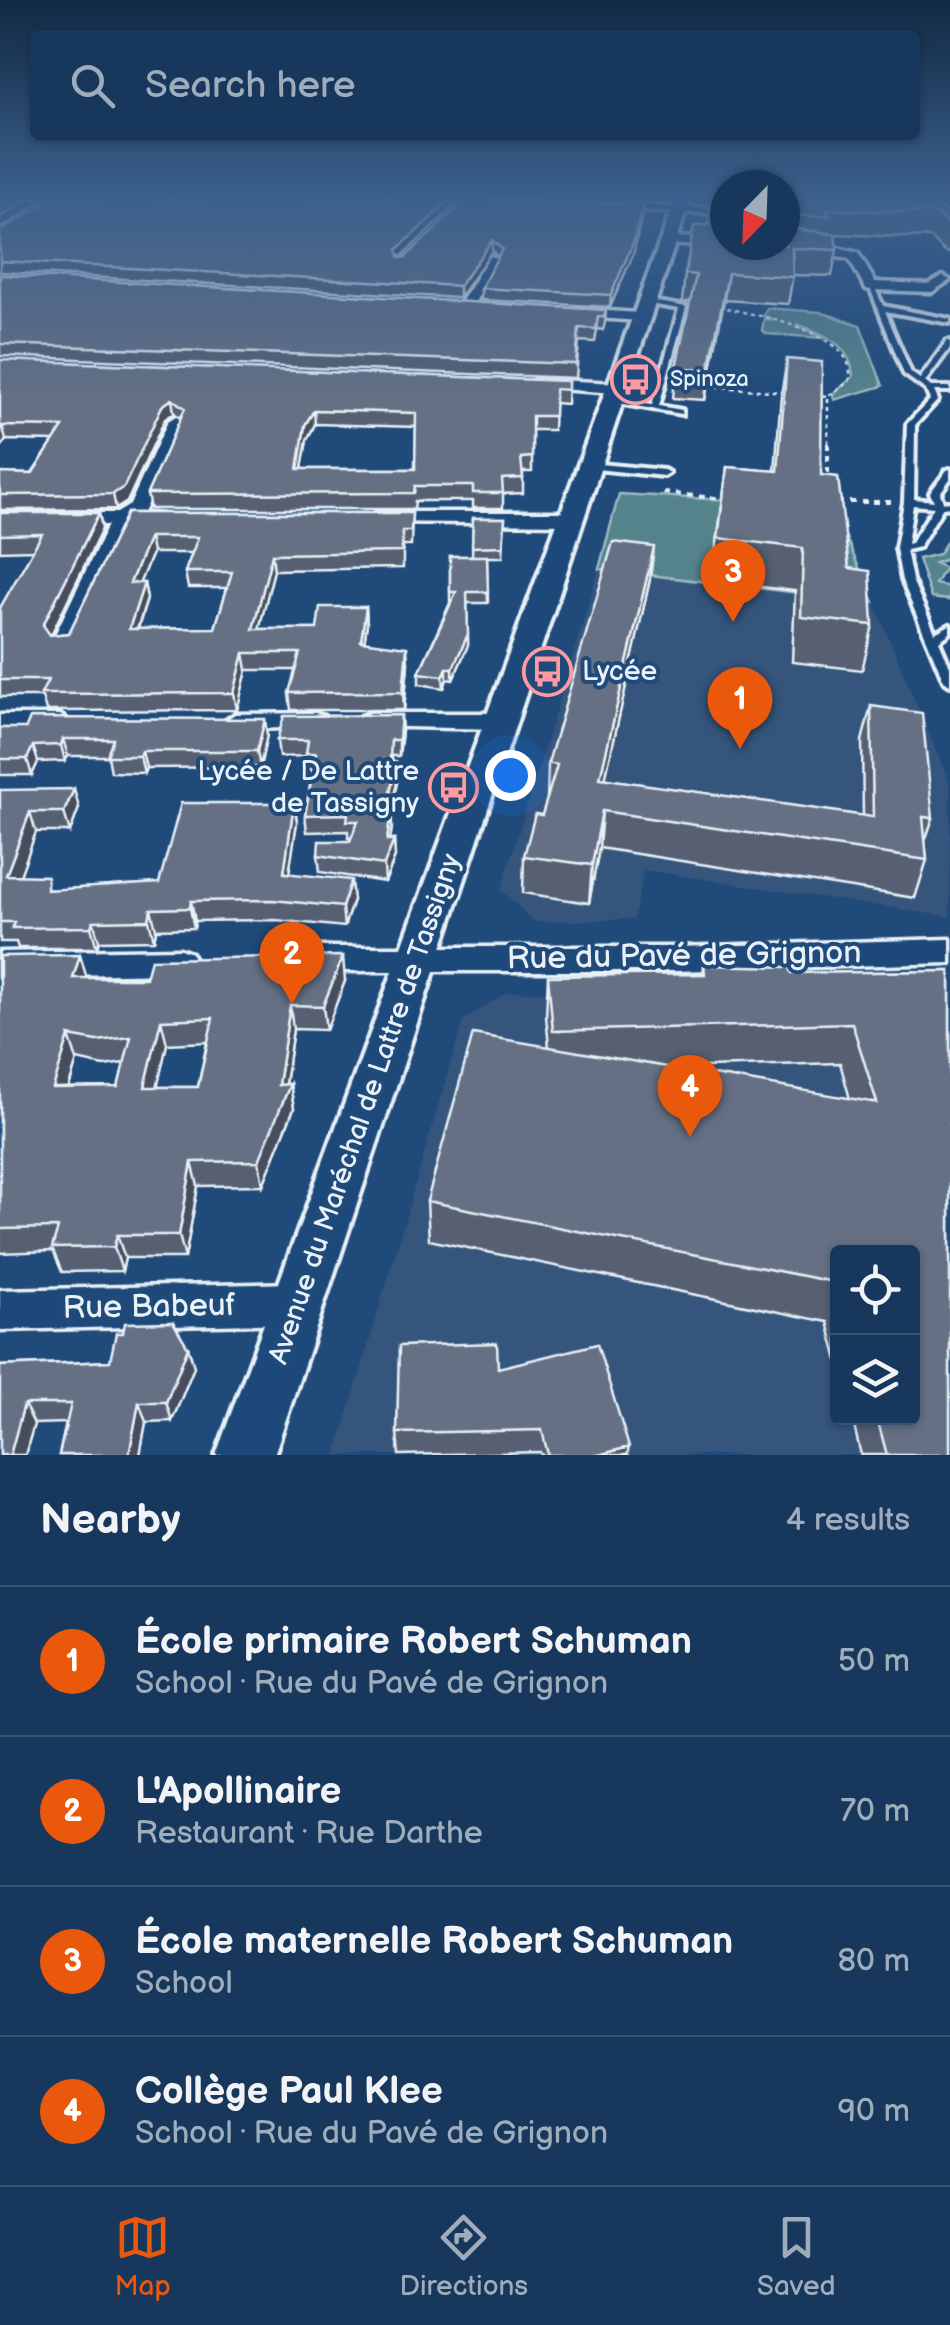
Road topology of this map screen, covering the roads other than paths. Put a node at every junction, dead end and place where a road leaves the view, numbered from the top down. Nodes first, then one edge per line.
1 (489, 266) edge
2 (659, 266) edge
3 (860, 266) edge
4 (948, 277) edge
5 (871, 286) junction
6 (447, 305) edge
7 (466, 306) junction
8 (486, 307) edge
9 (880, 308) junction
10 (643, 309) junction
11 (564, 312) edge
12 (950, 321) edge
13 (950, 343) edge
14 (512, 384) edge
15 (925, 385) junction
16 (950, 390) edge
17 (614, 394) junction
18 (656, 406) junction
19 (678, 412) dead end
20 (176, 421) edge
21 (589, 466) junction
22 (950, 472) edge
23 (664, 473) dead end
24 (910, 502) junction
25 (945, 505) edge
26 (359, 518) edge
27 (570, 518) junction
28 (0, 519) edge
29 (122, 519) junction
30 (181, 519) edge
31 (901, 548) junction
32 (950, 628) edge
33 (933, 640) junction
34 (62, 643) edge
35 (950, 680) edge
36 (499, 721) junction
37 (78, 722) edge
38 (214, 722) edge
39 (0, 723) edge
40 (950, 950) edge
41 (418, 958) junction
42 (271, 960) edge
43 (213, 961) edge
44 (0, 964) edge
45 (297, 1303) junction
46 (0, 1310) edge
47 (245, 1455) edge

1 - 7 street
2 - 10 street, Avenue du Maréchal de Lattre de Tassigny
3 - 5 street
4 - 5 street
5 - 9 lane
6 - 7 street
7 - 8 street
9 - 12 lane
9 - 15 lane
10 - 11 street
10 - 17 street, Avenue du Maréchal de Lattre de Tassigny
10 - 18 lane
13 - 15 lane
14 - 17 street
15 - 16 lane
15 - 24 lane
17 - 18 lane
17 - 21 street, Avenue du Maréchal de Lattre de Tassigny
18 - 19 lane
20 - 29 street
21 - 23 lane
21 - 27 street, Avenue du Maréchal de Lattre de Tassigny
22 - 25 lane
24 - 25 lane
24 - 31 lane
25 - 31 lane
26 - 27 street
27 - 36 street, Avenue du Maréchal de Lattre de Tassigny
28 - 29 street
29 - 30 street
29 - 34 street
31 - 33 lane
32 - 33 lane
33 - 35 lane
36 - 38 street
36 - 41 street, Avenue du Maréchal de Lattre de Tassigny
37 - 39 street
40 - 41 street, Rue du Pavé de Grignon
41 - 42 street, Rue du Pavé de Grignon
41 - 45 street, Avenue du Maréchal de Lattre de Tassigny
43 - 44 street
45 - 46 street, Rue Babeuf
45 - 47 street, Avenue du Maréchal de Lattre de Tassigny

